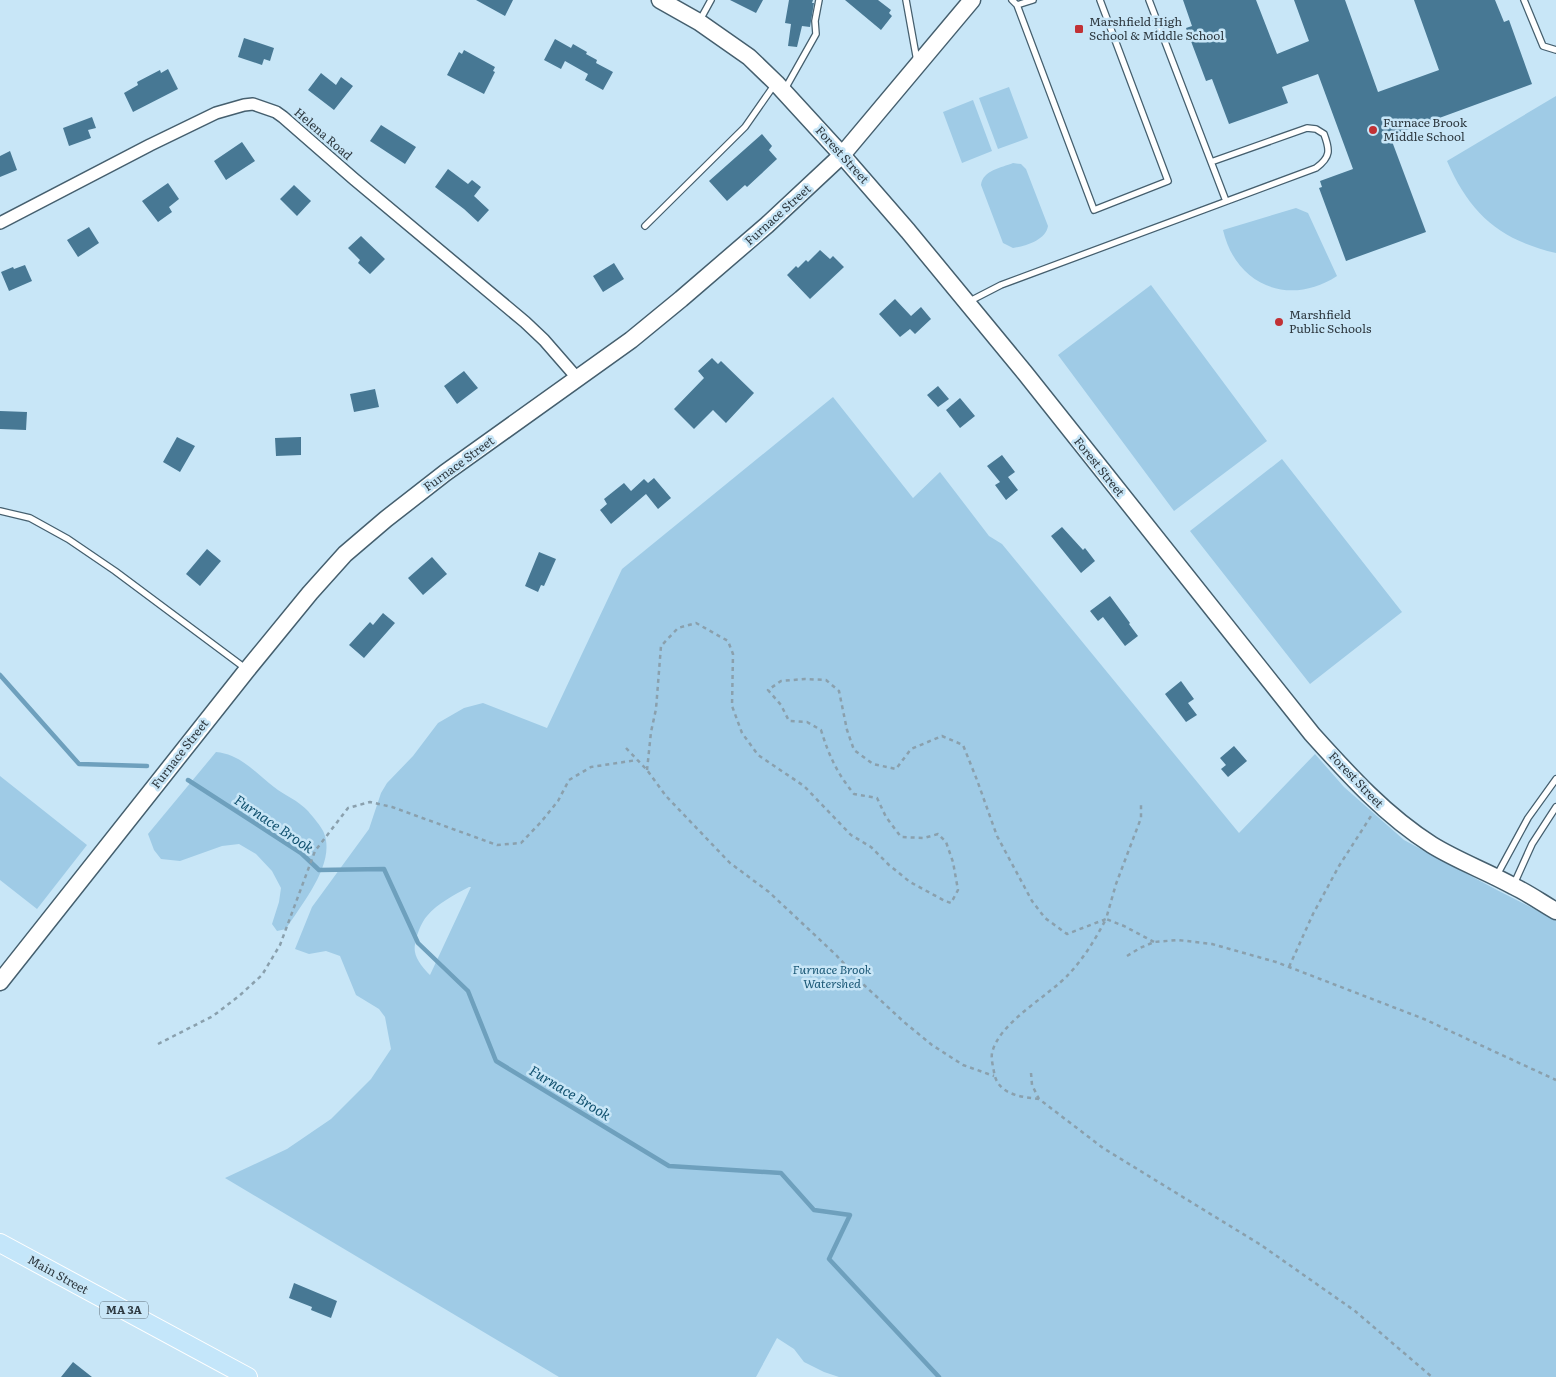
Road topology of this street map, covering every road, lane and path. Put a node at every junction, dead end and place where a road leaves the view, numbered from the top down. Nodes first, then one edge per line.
1 (660, 0) edge
2 (711, 0) edge
3 (819, 0) edge
4 (906, 0) edge
5 (972, 0) edge
6 (1012, 0) edge
7 (1033, 0) edge
8 (1100, 0) edge
9 (1149, 0) edge
10 (1524, 0) edge
11 (1017, 5) junction
12 (700, 22) junction
13 (1556, 50) edge
14 (918, 66) junction
15 (780, 87) junction
16 (842, 155) junction
17 (1212, 162) junction
18 (1226, 201) junction
19 (0, 223) edge
20 (645, 226) dead end
21 (967, 303) junction
22 (578, 379) junction
23 (0, 511) edge
24 (247, 670) junction
25 (626, 748) dead end
26 (637, 760) junction
27 (647, 770) junction
28 (1556, 779) edge
29 (1379, 804) junction
30 (1141, 805) dead end
31 (1556, 807) edge
32 (1495, 877) junction
33 (1514, 886) junction
34 (1556, 911) edge
35 (1106, 919) junction
36 (1154, 942) junction
37 (1127, 956) dead end
38 (1289, 967) junction
39 (0, 982) edge
40 (158, 1044) dead end
41 (1031, 1073) dead end
42 (994, 1076) junction
43 (1556, 1080) edge
44 (1039, 1099) junction
45 (0, 1243) edge
46 (248, 1377) edge
47 (1432, 1377) edge

1 - 12 main road, Forest Street
2 - 12 lane
3 - 15 lane
4 - 14 lane
5 - 14 main road, Furnace Street
6 - 11 lane
7 - 11 lane
8 - 11 lane
9 - 17 lane
10 - 13 lane
12 - 15 main road, Forest Street
14 - 16 main road, Furnace Street
15 - 16 main road, Forest Street
15 - 20 lane
16 - 21 main road, Forest Street
16 - 22 main road, Furnace Street
17 - 18 lane
17 - 18 lane
18 - 21 lane
19 - 22 street, Helena Road
21 - 29 main road, Forest Street
22 - 24 main road, Furnace Street
23 - 24 lane
24 - 39 main road, Furnace Street
25 - 26 path
26 - 27 path
26 - 40 path
27 - 35 path
27 - 42 path
28 - 32 lane
29 - 32 main road, Forest Street
29 - 38 path
30 - 35 path
31 - 33 lane
32 - 33 main road, Forest Street
33 - 34 main road, Forest Street
35 - 36 path
35 - 42 path
36 - 37 path
36 - 38 path
38 - 43 path
41 - 44 path
42 - 44 path
44 - 47 path
45 - 46 main road, Main Street / MA 3A

